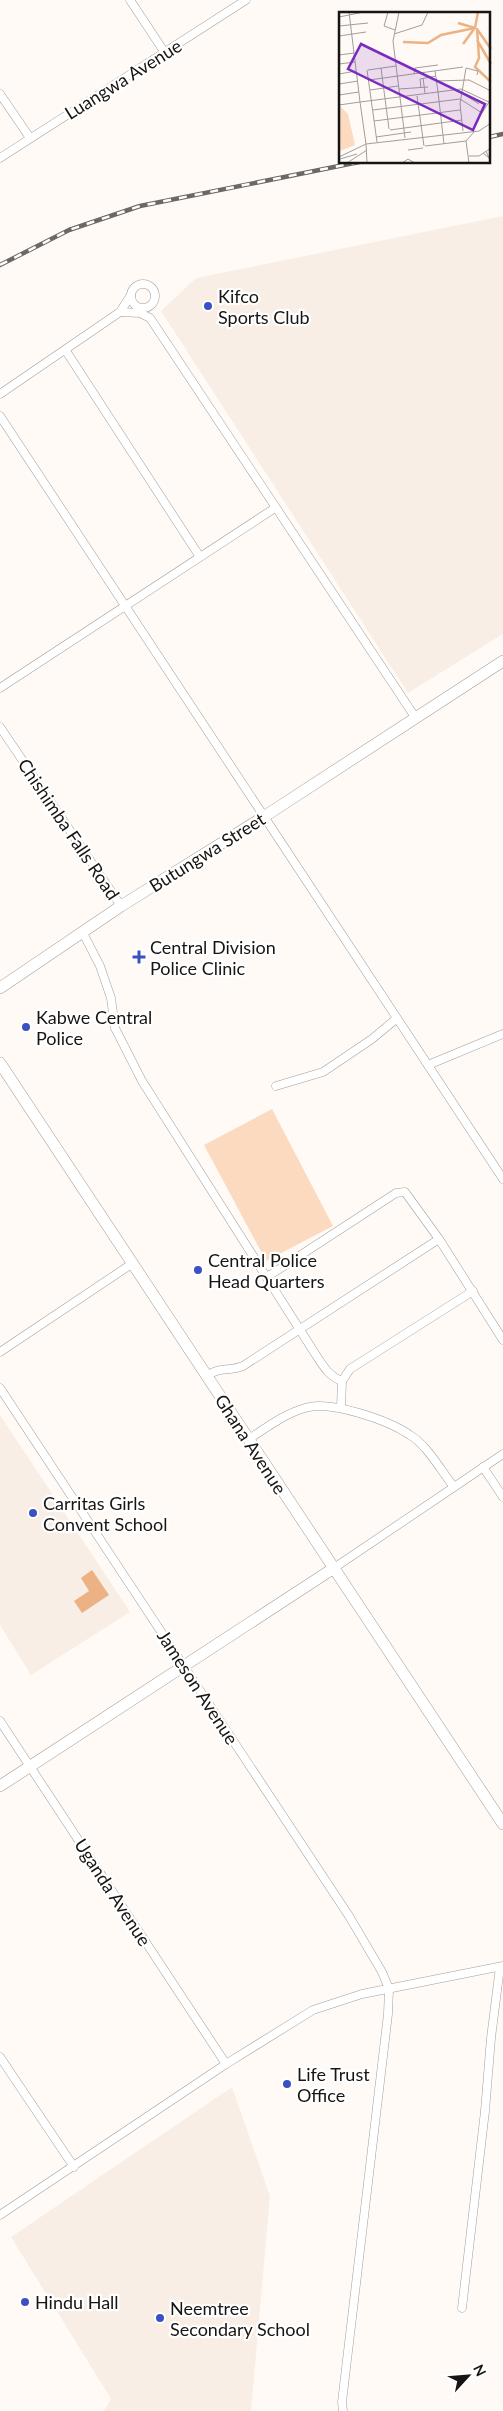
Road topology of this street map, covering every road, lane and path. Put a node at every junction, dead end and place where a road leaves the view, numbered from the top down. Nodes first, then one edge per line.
1 (130, 0) edge
2 (246, 0) edge
3 (165, 53) junction
4 (0, 94) edge
5 (30, 138) junction
6 (0, 158) edge
7 (131, 295) junction
8 (149, 306) junction
9 (120, 312) junction
10 (131, 312) junction
11 (150, 318) junction
12 (66, 351) junction
13 (0, 394) edge
14 (0, 416) edge
15 (275, 508) junction
16 (200, 557) junction
17 (125, 606) junction
18 (503, 661) edge
19 (0, 688) edge
20 (415, 717) junction
21 (0, 728) edge
22 (265, 816) junction
23 (121, 906) junction
24 (84, 932) junction
25 (0, 988) edge
26 (396, 1019) junction
27 (503, 1034) edge
28 (0, 1063) edge
29 (428, 1065) junction
30 (276, 1086) dead end
31 (503, 1179) edge
32 (439, 1240) junction
33 (133, 1263) junction
34 (267, 1277) junction
35 (473, 1291) junction
36 (300, 1329) junction
37 (503, 1340) edge
38 (0, 1352) edge
39 (207, 1376) junction
40 (342, 1381) junction
41 (0, 1388) edge
42 (342, 1407) junction
43 (248, 1439) junction
44 (503, 1454) edge
45 (483, 1467) junction
46 (454, 1487) junction
47 (503, 1497) edge
48 (334, 1568) junction
49 (184, 1666) junction
50 (0, 1721) edge
51 (30, 1766) junction
52 (0, 1786) edge
53 (503, 1824) edge
54 (501, 1966) edge
55 (389, 1989) junction
56 (0, 2057) edge
57 (226, 2064) junction
58 (74, 2167) junction
59 (0, 2215) edge
60 (462, 2308) dead end
61 (343, 2411) edge

1 - 3 street
2 - 3 street, Luangwa Avenue
3 - 5 street, Luangwa Avenue
4 - 5 street
5 - 6 street, Luangwa Avenue
7 - 8 street
7 - 8 street
7 - 9 street
8 - 10 street
8 - 11 street
9 - 10 street
9 - 12 street
10 - 11 street
11 - 15 street
12 - 13 street
12 - 16 street
14 - 17 street
15 - 16 street
15 - 20 street
16 - 17 street
17 - 19 street
17 - 22 street
18 - 20 main road, Butungwa Street
20 - 22 main road, Butungwa Street
21 - 23 street, Chishimba Falls Road
22 - 23 main road, Butungwa Street
22 - 26 street
23 - 24 main road, Butungwa Street
24 - 25 main road, Butungwa Street
24 - 34 street
26 - 29 street
26 - 30 street
27 - 29 street
28 - 33 main road, Ghana Avenue
29 - 31 street
32 - 34 street
32 - 35 street
32 - 36 street
33 - 38 street
33 - 39 main road, Ghana Avenue
34 - 36 street
35 - 37 street
35 - 40 street
36 - 39 street
36 - 40 street
39 - 43 main road, Ghana Avenue
40 - 42 street
41 - 49 street, Jameson Avenue
42 - 43 street
42 - 46 street
43 - 48 main road, Ghana Avenue
44 - 45 street
45 - 46 street
45 - 47 street
46 - 48 street
48 - 49 main road
48 - 53 main road, Ghana Avenue
49 - 51 main road
49 - 55 street, Jameson Avenue
50 - 51 street, Uganda Avenue
51 - 52 main road
51 - 57 street, Uganda Avenue
54 - 55 street
54 - 60 street
55 - 57 street
55 - 61 street
56 - 58 street
57 - 58 street
58 - 59 street

